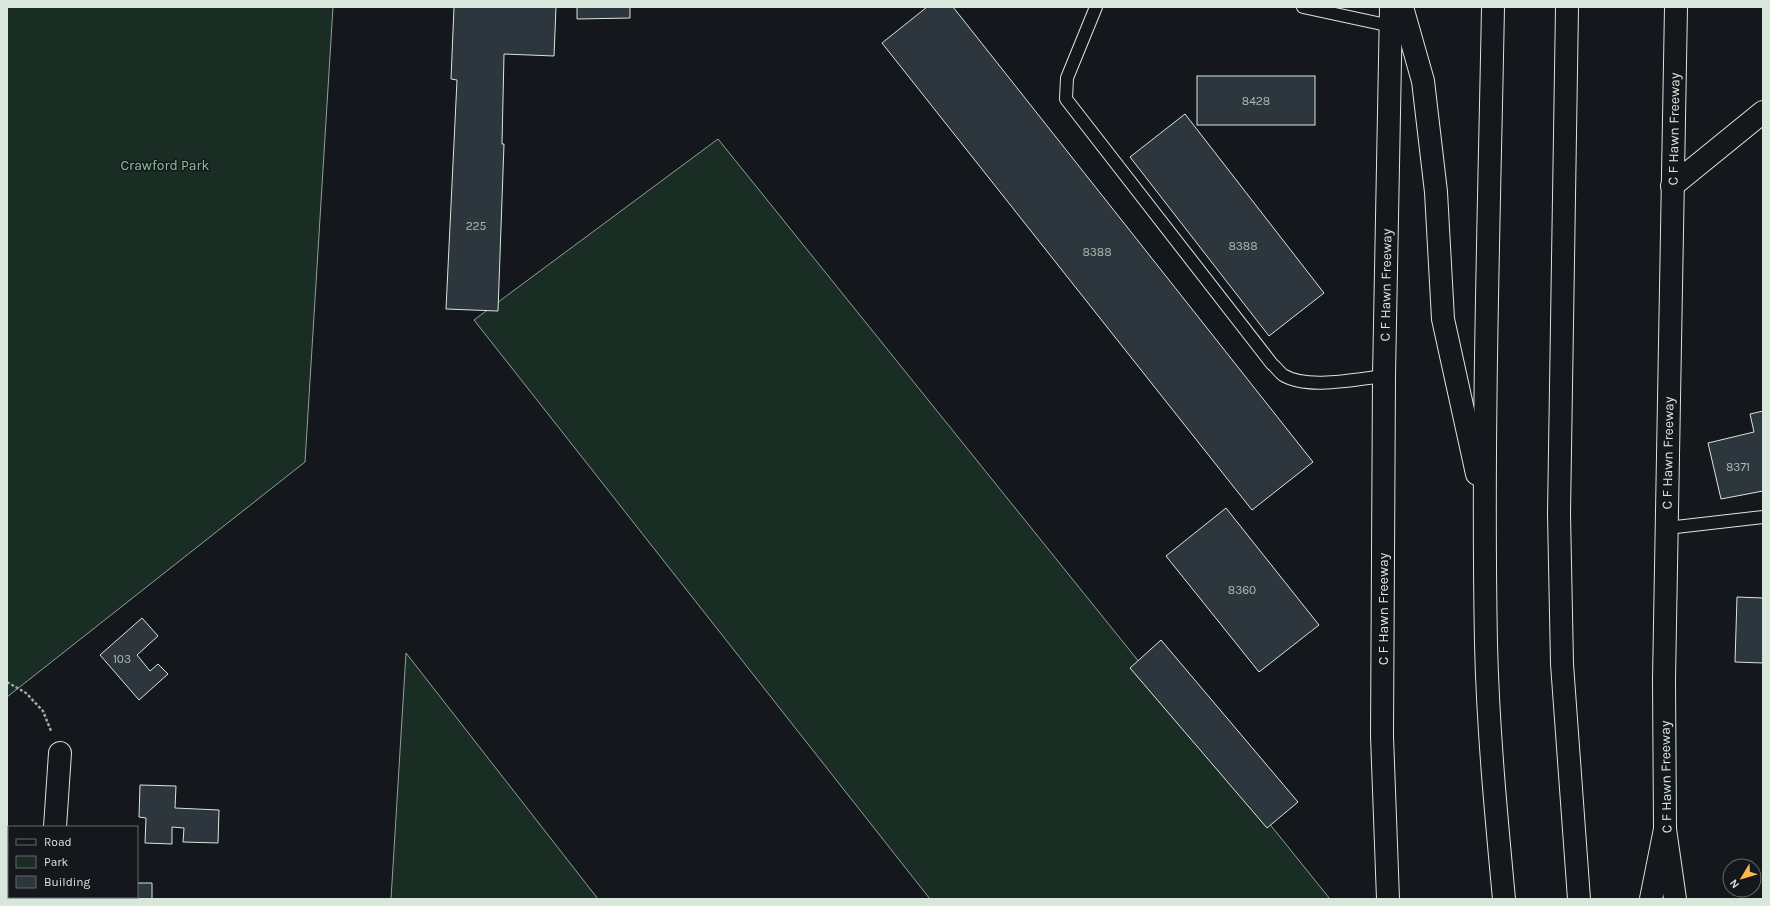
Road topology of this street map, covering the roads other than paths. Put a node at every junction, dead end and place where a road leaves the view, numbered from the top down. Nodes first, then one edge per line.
1 (1096, 7) edge
2 (1303, 7) edge
3 (1402, 7) edge
4 (1493, 7) edge
5 (1567, 7) edge
6 (1676, 7) edge
7 (1391, 16) edge
8 (1763, 112) edge
9 (1672, 186) junction
10 (1384, 376) junction
11 (1485, 510) junction
12 (1763, 517) edge
13 (1667, 528) junction
14 (60, 753) road end
15 (55, 826) edge
16 (1665, 828) junction
17 (1388, 899) edge
18 (1504, 899) edge
19 (1579, 899) edge
20 (1651, 899) edge
21 (1675, 899) edge

1 - 10 lane
2 - 7 lane
3 - 11 main road
4 - 11 main road
5 - 19 main road
6 - 9 main road, C F Hawn Freeway
7 - 10 main road, C F Hawn Freeway
8 - 9 main road
9 - 13 main road, C F Hawn Freeway
10 - 17 main road, C F Hawn Freeway
11 - 18 main road
12 - 13 lane
13 - 16 main road, C F Hawn Freeway
14 - 15 main road
16 - 20 main road
16 - 21 main road, C F Hawn Freeway

